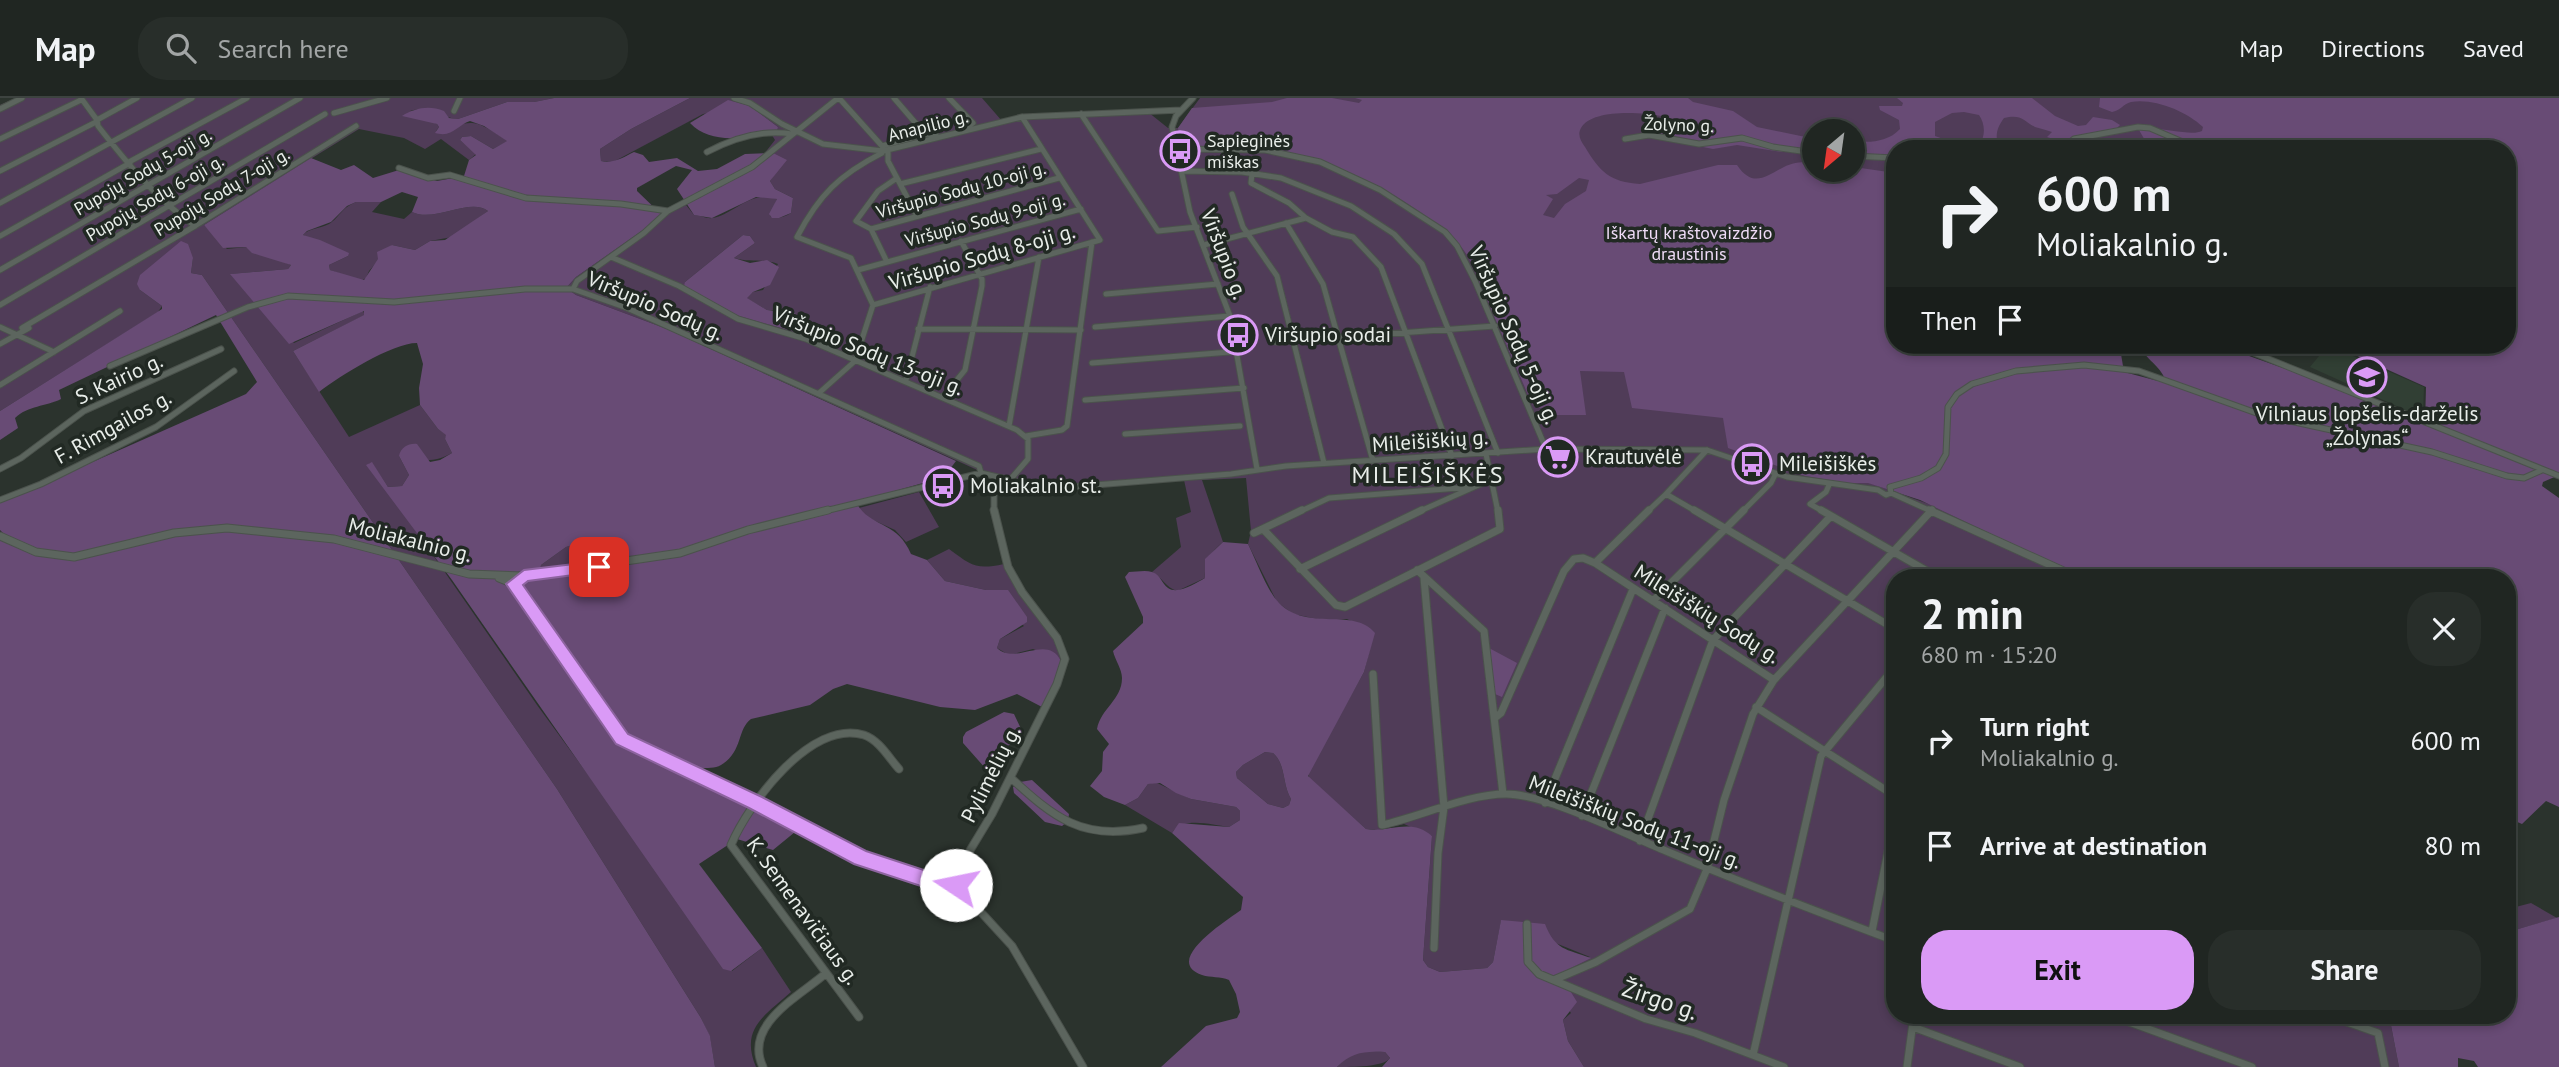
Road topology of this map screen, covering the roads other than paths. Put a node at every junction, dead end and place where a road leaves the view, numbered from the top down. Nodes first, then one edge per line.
1 (22, 98) edge
2 (137, 98) edge
3 (192, 98) edge
4 (247, 98) edge
5 (300, 98) edge
6 (387, 98) edge
7 (460, 98) edge
8 (734, 98) edge
9 (839, 98) edge
10 (894, 98) edge
11 (949, 98) edge
12 (1193, 98) edge
13 (81, 99) edge
14 (0, 109) edge
15 (1181, 110) junction
16 (454, 111) dead end
17 (334, 113) dead end
18 (325, 114) dead end
19 (1081, 114) junction
20 (1023, 117) junction
21 (96, 121) junction
22 (356, 126) dead end
23 (793, 133) junction
24 (925, 134) junction
25 (0, 139) edge
26 (1625, 139) dead end
27 (917, 140) junction
28 (2076, 140) edge
29 (2178, 140) edge
30 (112, 142) junction
31 (1041, 149) junction
32 (1177, 149) junction
33 (885, 151) junction
34 (1802, 151) edge
35 (707, 152) dead end
36 (1866, 157) edge
37 (1886, 158) edge
38 (129, 162) junction
39 (399, 168) dead end
40 (0, 170) edge
41 (1181, 171) junction
42 (1252, 173) junction
43 (1059, 178) junction
44 (899, 181) junction
45 (147, 186) junction
46 (1232, 194) dead end
47 (0, 204) edge
48 (168, 206) junction
49 (1081, 209) junction
50 (668, 211) junction
51 (918, 216) junction
52 (1306, 218) junction
53 (1286, 223) junction
54 (195, 226) junction
55 (1197, 227) junction
56 (871, 229) junction
57 (1247, 233) junction
58 (0, 236) edge
59 (961, 242) junction
60 (1092, 242) junction
61 (1204, 245) junction
62 (611, 257) junction
63 (1039, 257) junction
64 (887, 262) junction
65 (0, 270) edge
66 (858, 270) junction
67 (980, 274) junction
68 (101, 281) junction
69 (1218, 284) junction
70 (930, 287) junction
71 (573, 289) junction
72 (1106, 294) dead end
73 (0, 305) edge
74 (873, 305) junction
75 (120, 311) dead end
76 (1230, 316) junction
77 (1495, 326) junction
78 (0, 327) edge
79 (1095, 327) dead end
80 (22, 328) dead end
81 (918, 329) junction
82 (973, 329) junction
83 (1027, 330) junction
84 (1081, 330) junction
85 (1449, 330) junction
86 (1405, 333) junction
87 (17, 335) junction
88 (1337, 337) junction
89 (1293, 340) junction
90 (1276, 342) dead end
91 (0, 344) edge
92 (221, 349) dead end
93 (54, 352) junction
94 (1230, 352) dead end
95 (2256, 354) edge
96 (855, 361) junction
97 (1092, 363) dead end
98 (110, 366) dead end
99 (234, 371) dead end
100 (906, 380) junction
101 (0, 385) edge
102 (1244, 388) junction
103 (819, 393) junction
104 (943, 397) junction
105 (1085, 400) dead end
106 (1009, 426) junction
107 (1240, 426) dead end
108 (1125, 434) dead end
109 (1026, 436) junction
110 (1546, 449) junction
111 (1707, 450) junction
112 (1498, 453) junction
113 (1486, 454) junction
114 (1451, 456) junction
115 (1373, 461) junction
116 (1324, 463) junction
117 (0, 469) edge
118 (1257, 469) junction
119 (2542, 470) junction
120 (981, 473) junction
121 (1775, 475) junction
122 (2559, 476) edge
123 (999, 478) junction
124 (1492, 479) junction
125 (1009, 481) junction
126 (1829, 485) junction
127 (1472, 487) junction
128 (1890, 490) junction
129 (1666, 494) junction
130 (0, 500) edge
131 (1932, 510) junction
132 (1831, 516) junction
133 (1724, 528) junction
134 (1263, 529) junction
135 (1254, 533) dead end
136 (0, 536) edge
137 (1895, 552) junction
138 (1595, 563) junction
139 (1786, 565) junction
140 (1300, 569) junction
141 (1924, 569) edge
142 (2060, 569) edge
143 (1417, 570) junction
144 (494, 576) junction
145 (524, 576) junction
146 (1424, 578) junction
147 (514, 584) junction
148 (1633, 589) junction
149 (1653, 601) junction
150 (1849, 602) junction
151 (1665, 608) junction
152 (1886, 624) edge
153 (1713, 640) junction
154 (1373, 674) dead end
155 (1886, 678) edge
156 (1774, 680) junction
157 (1756, 707) junction
158 (1496, 717) junction
159 (1824, 750) junction
160 (899, 769) dead end
161 (1011, 778) junction
162 (1886, 790) edge
163 (1503, 794) junction
164 (755, 803) junction
165 (1545, 803) junction
166 (1444, 807) junction
167 (1581, 816) junction
168 (1143, 828) dead end
169 (1640, 841) junction
170 (1886, 862) edge
171 (1707, 869) junction
172 (956, 885) junction
173 (1790, 900) junction
174 (1527, 924) dead end
175 (1872, 932) junction
176 (1886, 937) edge
177 (1434, 948) dead end
178 (825, 974) junction
179 (1556, 979) junction
180 (859, 1017) dead end
181 (1913, 1024) edge
182 (2135, 1024) edge
183 (2352, 1024) edge
184 (1913, 1027) junction
185 (1753, 1055) junction
186 (763, 1067) edge
187 (1083, 1067) edge
188 (1784, 1067) edge
189 (1908, 1067) edge
190 (2020, 1067) edge
191 (2252, 1067) edge
192 (2385, 1067) edge

1 - 14 street
2 - 21 street
3 - 30 street
4 - 38 street
5 - 45 street, Pupojų Sodų 5-oji g.
6 - 17 street
7 - 16 street
8 - 23 street, Anapilio g.
9 - 23 street, Viršupio Sodų g.
9 - 27 street
10 - 24 street
11 - 24 street
12 - 15 street
13 - 21 street
13 - 25 street
15 - 19 street, Anapilio g.
15 - 32 street, Viršupio g.
18 - 48 street, Pupojų Sodų 6-oji g.
19 - 20 street, Anapilio g.
19 - 55 street
20 - 27 street, Anapilio g.
20 - 31 street
21 - 30 street
21 - 40 street
22 - 54 street, Pupojų Sodų 7-oji g.
23 - 33 street, Anapilio g.
23 - 35 street
23 - 50 street, Viršupio Sodų g.
24 - 27 street
26 - 34 street, Žolyno g.
27 - 33 street, Anapilio g.
28 - 29 street
30 - 38 street
30 - 47 street
31 - 43 street
31 - 44 street
32 - 41 street, Viršupio g.
32 - 77 street, Viršupio Sodų 5-oji g.
33 - 44 street
33 - 66 street
36 - 37 street
38 - 45 street
38 - 58 street
39 - 50 street
41 - 42 street
41 - 55 street, Viršupio g.
42 - 52 street
42 - 85 street
43 - 49 street
43 - 51 street, Viršupio Sodų 10-oji g.
44 - 51 street
44 - 56 street, Viršupio Sodų 9-oji g.
45 - 48 street
45 - 65 street, Pupojų Sodų 5-oji g.
46 - 57 street
48 - 54 street
48 - 73 street, Pupojų Sodų 6-oji g.
49 - 59 street, Viršupio Sodų 9-oji g.
49 - 60 street, Viršupio Sodų 8-oji g.
50 - 62 street, Viršupio Sodų g.
51 - 56 street, Viršupio Sodų 10-oji g.
52 - 53 street
52 - 86 street
53 - 57 street
53 - 88 street
54 - 68 street, Pupojų Sodų 7-oji g.
55 - 61 street, Viršupio g.
56 - 64 street, Viršupio Sodų 9-oji g.
57 - 61 street
57 - 89 street
59 - 64 street, Viršupio Sodų 9-oji g.
59 - 67 street
60 - 63 street, Viršupio Sodų 8-oji g.
60 - 84 street
61 - 69 street, Viršupio g.
62 - 71 street, Viršupio Sodų g.
62 - 96 street, Viršupio Sodų 13-oji g.
63 - 67 street, Viršupio Sodų 8-oji g.
63 - 83 street
64 - 66 street
66 - 74 street
67 - 70 street, Viršupio Sodų 8-oji g.
67 - 82 street
68 - 80 street, Pupojų Sodų 7-oji g.
68 - 87 street, Pupojų Sodų 7-oji g.
69 - 72 street
69 - 76 street, Viršupio g.
70 - 74 street, Viršupio Sodų 8-oji g.
70 - 81 street
71 - 98 street
71 - 103 street, Viršupio Sodų g.
74 - 96 street
75 - 93 street
76 - 79 street
76 - 102 street, Viršupio g.
77 - 85 street
77 - 110 street, Viršupio Sodų 5-oji g.
78 - 87 street
81 - 82 street
81 - 100 street
82 - 83 street
82 - 104 street
83 - 84 street
83 - 106 street
84 - 109 street
85 - 86 street
85 - 112 street
86 - 88 street
86 - 114 street
87 - 91 street, Pupojų Sodų 7-oji g.
87 - 93 street
88 - 89 street
88 - 115 street
89 - 90 street
89 - 116 street
92 - 117 street, S. Kairio g.
93 - 101 street
94 - 97 street
95 - 119 street
96 - 100 street, Viršupio Sodų 13-oji g.
96 - 103 street
99 - 130 street, F. Rimgailos g.
100 - 104 street, Viršupio Sodų 13-oji g.
102 - 105 street
102 - 118 street, Viršupio g.
103 - 120 street, Viršupio Sodų g.
104 - 106 street, Viršupio Sodų 13-oji g.
106 - 109 street, Viršupio Sodų 13-oji g.
107 - 108 street
109 - 125 street
110 - 111 street, Mileišiškių g.
110 - 112 street, Mileišiškių g.
111 - 121 street, Mileišiškių g.
111 - 129 street
112 - 113 street, Mileišiškių g.
113 - 114 street, Mileišiškių g.
113 - 124 street
114 - 115 street, Mileišiškių g.
115 - 116 street, Mileišiškių g.
116 - 118 street, Mileišiškių g.
118 - 125 street, Mileišiškių g.
119 - 122 street
119 - 128 street
120 - 123 street, Mileišiškių g.
120 - 145 street, Moliakalnio g.
121 - 126 street, Mileišiškių g.
121 - 133 street
123 - 125 street, Mileišiškių g.
123 - 161 street, Pylimėlių g.
124 - 127 street
124 - 143 street
126 - 128 street, Mileišiškių g.
126 - 132 street
127 - 134 street
127 - 140 street
128 - 131 street, Mileišiškių g.
129 - 133 street
129 - 138 street
131 - 137 street, Mileišiškių Sodų g.
131 - 142 street, Mileišiškių g.
132 - 137 street
132 - 139 street
133 - 139 street
133 - 149 street
134 - 135 street
134 - 140 street
136 - 144 street, Moliakalnio g.
137 - 141 street
137 - 150 street, Mileišiškių Sodų g.
138 - 148 street, Mileišiškių Sodų g.
138 - 158 street
139 - 150 street
139 - 153 street
140 - 143 street
143 - 146 street
144 - 145 street, Moliakalnio g.
144 - 147 street
145 - 147 street
146 - 158 street
146 - 166 street
147 - 164 street
148 - 149 street, Mileišiškių Sodų g.
148 - 165 street
149 - 151 street, Mileišiškių Sodų g.
150 - 152 street
150 - 156 street, Mileišiškių Sodų g.
151 - 153 street, Mileišiškių Sodų g.
151 - 167 street
153 - 156 street, Mileišiškių Sodų g.
153 - 169 street
154 - 166 street, Mileišiškių Sodų 11-oji g.
155 - 159 street
156 - 157 street, Žirgo g.
157 - 159 street
157 - 171 street, Žirgo g.
158 - 163 street
159 - 162 street
159 - 173 street
160 - 164 street, K. Semenavičiaus g.
161 - 168 street
161 - 172 street, Pylimėlių g.
163 - 165 street, Mileišiškių Sodų 11-oji g.
163 - 166 street, Mileišiškių Sodų 11-oji g.
164 - 172 street
164 - 178 street, K. Semenavičiaus g.
165 - 167 street, Mileišiškių Sodų 11-oji g.
166 - 177 street
167 - 169 street, Mileišiškių Sodų 11-oji g.
169 - 171 street, Mileišiškių Sodų 11-oji g.
170 - 175 street
171 - 173 street, Mileišiškių Sodų 11-oji g.
171 - 179 street, Žirgo g.
172 - 187 street
173 - 175 street, Mileišiškių Sodų 11-oji g.
173 - 185 street
174 - 179 street, Žirgo g.
175 - 176 street, Mileišiškių Sodų 11-oji g.
178 - 180 street, K. Semenavičiaus g.
178 - 186 street
179 - 185 street, Žirgo g.
181 - 184 street
182 - 191 street
183 - 192 street
184 - 189 street
184 - 190 street
185 - 188 street, Žirgo g.

